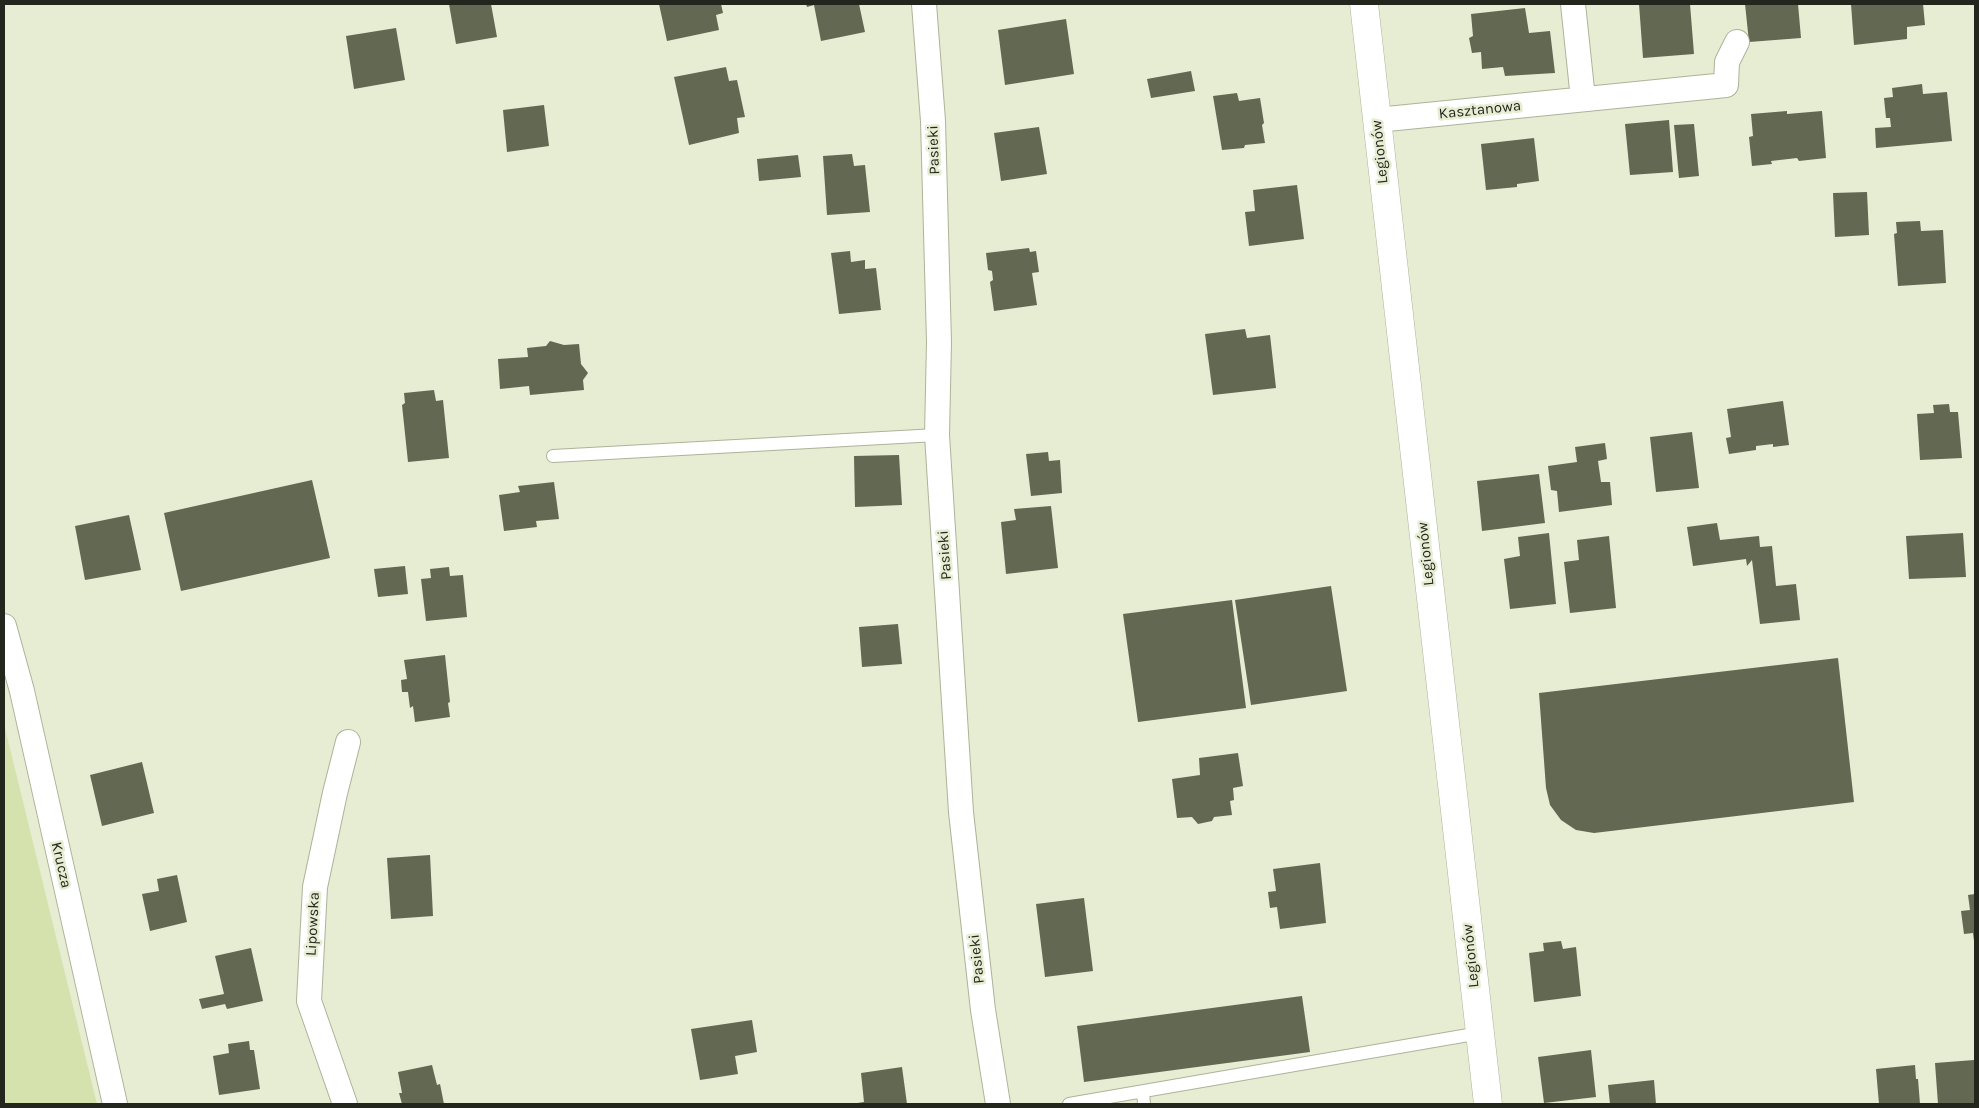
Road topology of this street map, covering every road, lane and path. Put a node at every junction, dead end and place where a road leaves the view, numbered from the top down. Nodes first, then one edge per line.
1 (924, 4) edge
2 (1364, 4) edge
3 (1573, 4) edge
4 (1736, 42) dead end
5 (1583, 99) junction
6 (1376, 120) junction
7 (937, 436) junction
8 (553, 456) dead end
9 (4, 626) edge
10 (13, 695) edge
11 (348, 742) dead end
12 (1480, 1033) junction
13 (1143, 1098) edge
14 (115, 1104) edge
15 (345, 1104) edge
16 (998, 1104) edge
17 (1069, 1104) edge
18 (1488, 1104) edge

1 - 7 street, Pasieki
2 - 6 street, Legionów
3 - 5 street
4 - 5 street, Kasztanowa
5 - 6 street, Kasztanowa
6 - 12 street, Legionów
7 - 8 lane
7 - 16 street, Pasieki
9 - 10 street, Krucza
10 - 14 street, Krucza
11 - 15 street, Lipowska
12 - 13 lane
12 - 18 street, Legionów
13 - 17 lane

